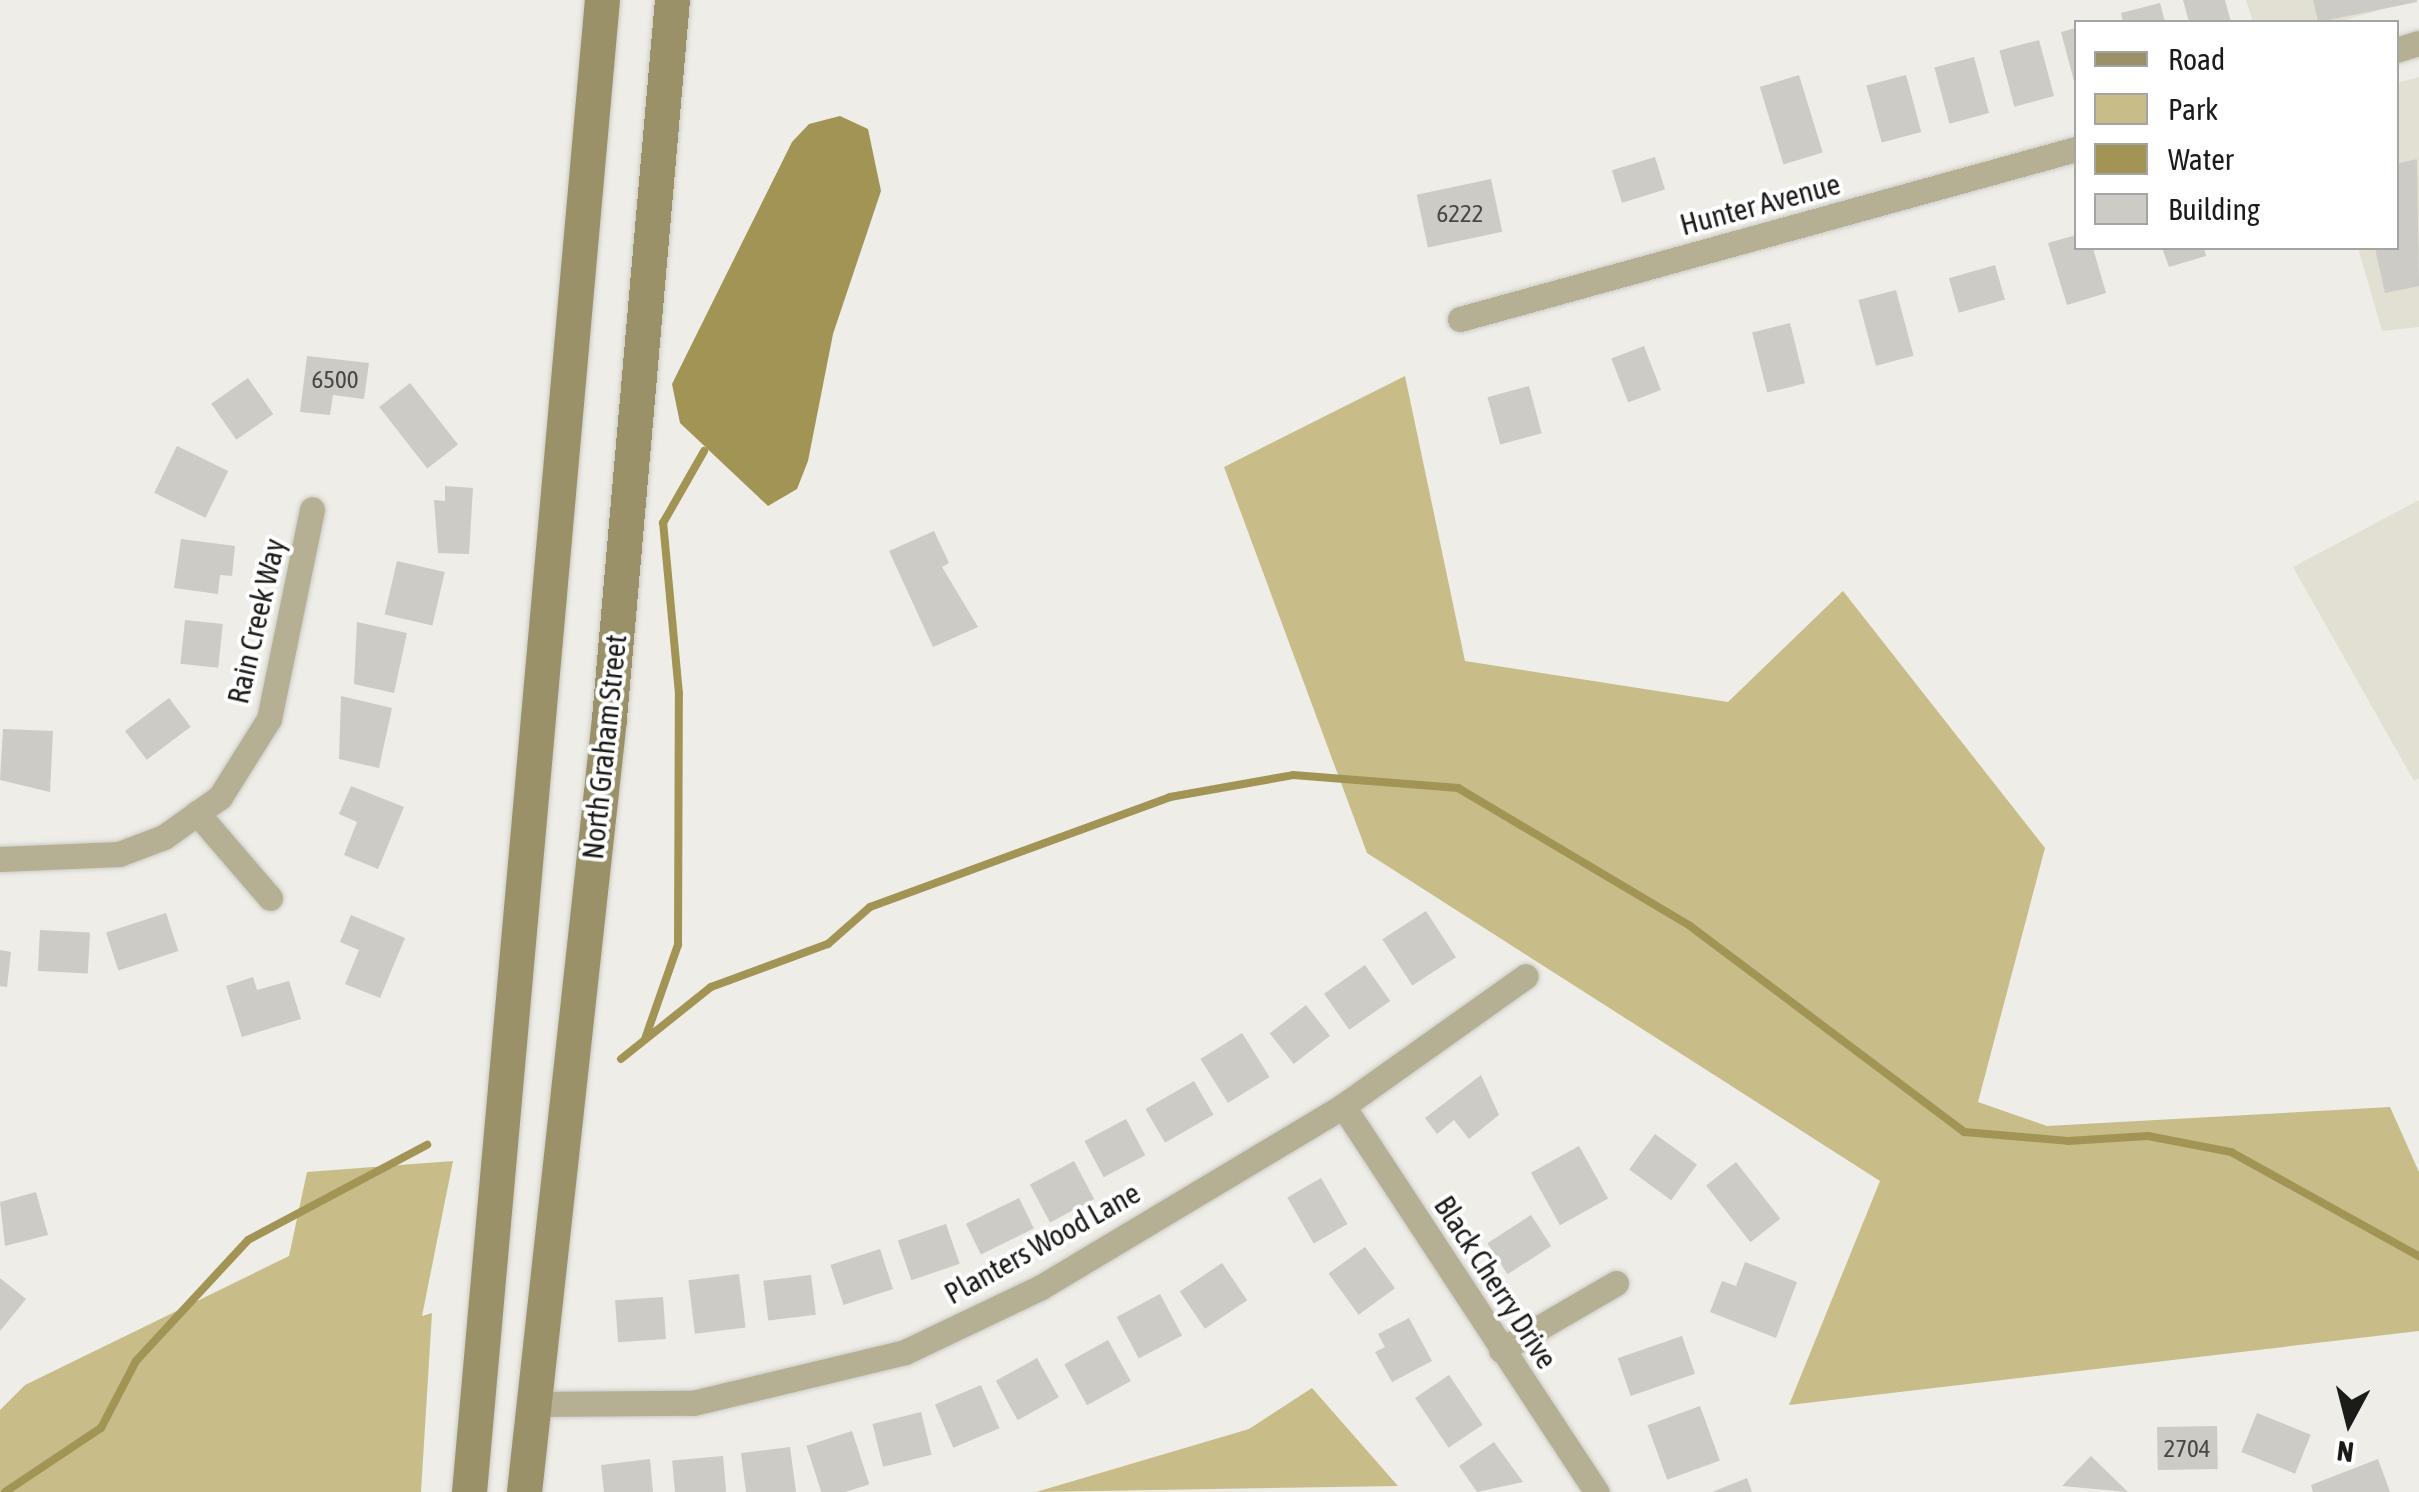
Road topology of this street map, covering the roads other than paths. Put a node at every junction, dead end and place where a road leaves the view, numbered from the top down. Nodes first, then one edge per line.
1 (602, 0) edge
2 (672, 0) edge
3 (2074, 150) edge
4 (1460, 319) dead end
5 (312, 509) dead end
6 (197, 813) junction
7 (0, 859) edge
8 (270, 898) dead end
9 (1526, 976) dead end
10 (1342, 1106) junction
11 (1616, 1283) dead end
12 (1501, 1350) junction
13 (530, 1404) junction
14 (469, 1492) edge
15 (524, 1492) edge
16 (1597, 1492) edge

1 - 14 main road
2 - 13 main road, North Graham Street
3 - 4 street, Hunter Avenue
5 - 6 street, Rain Creek Way
6 - 7 street, Rain Creek Way
6 - 8 street
9 - 10 street, Planters Wood Lane
10 - 12 street, Black Cherry Drive
10 - 13 street, Planters Wood Lane
11 - 12 street
12 - 16 street, Black Cherry Drive
13 - 15 main road, North Graham Street

